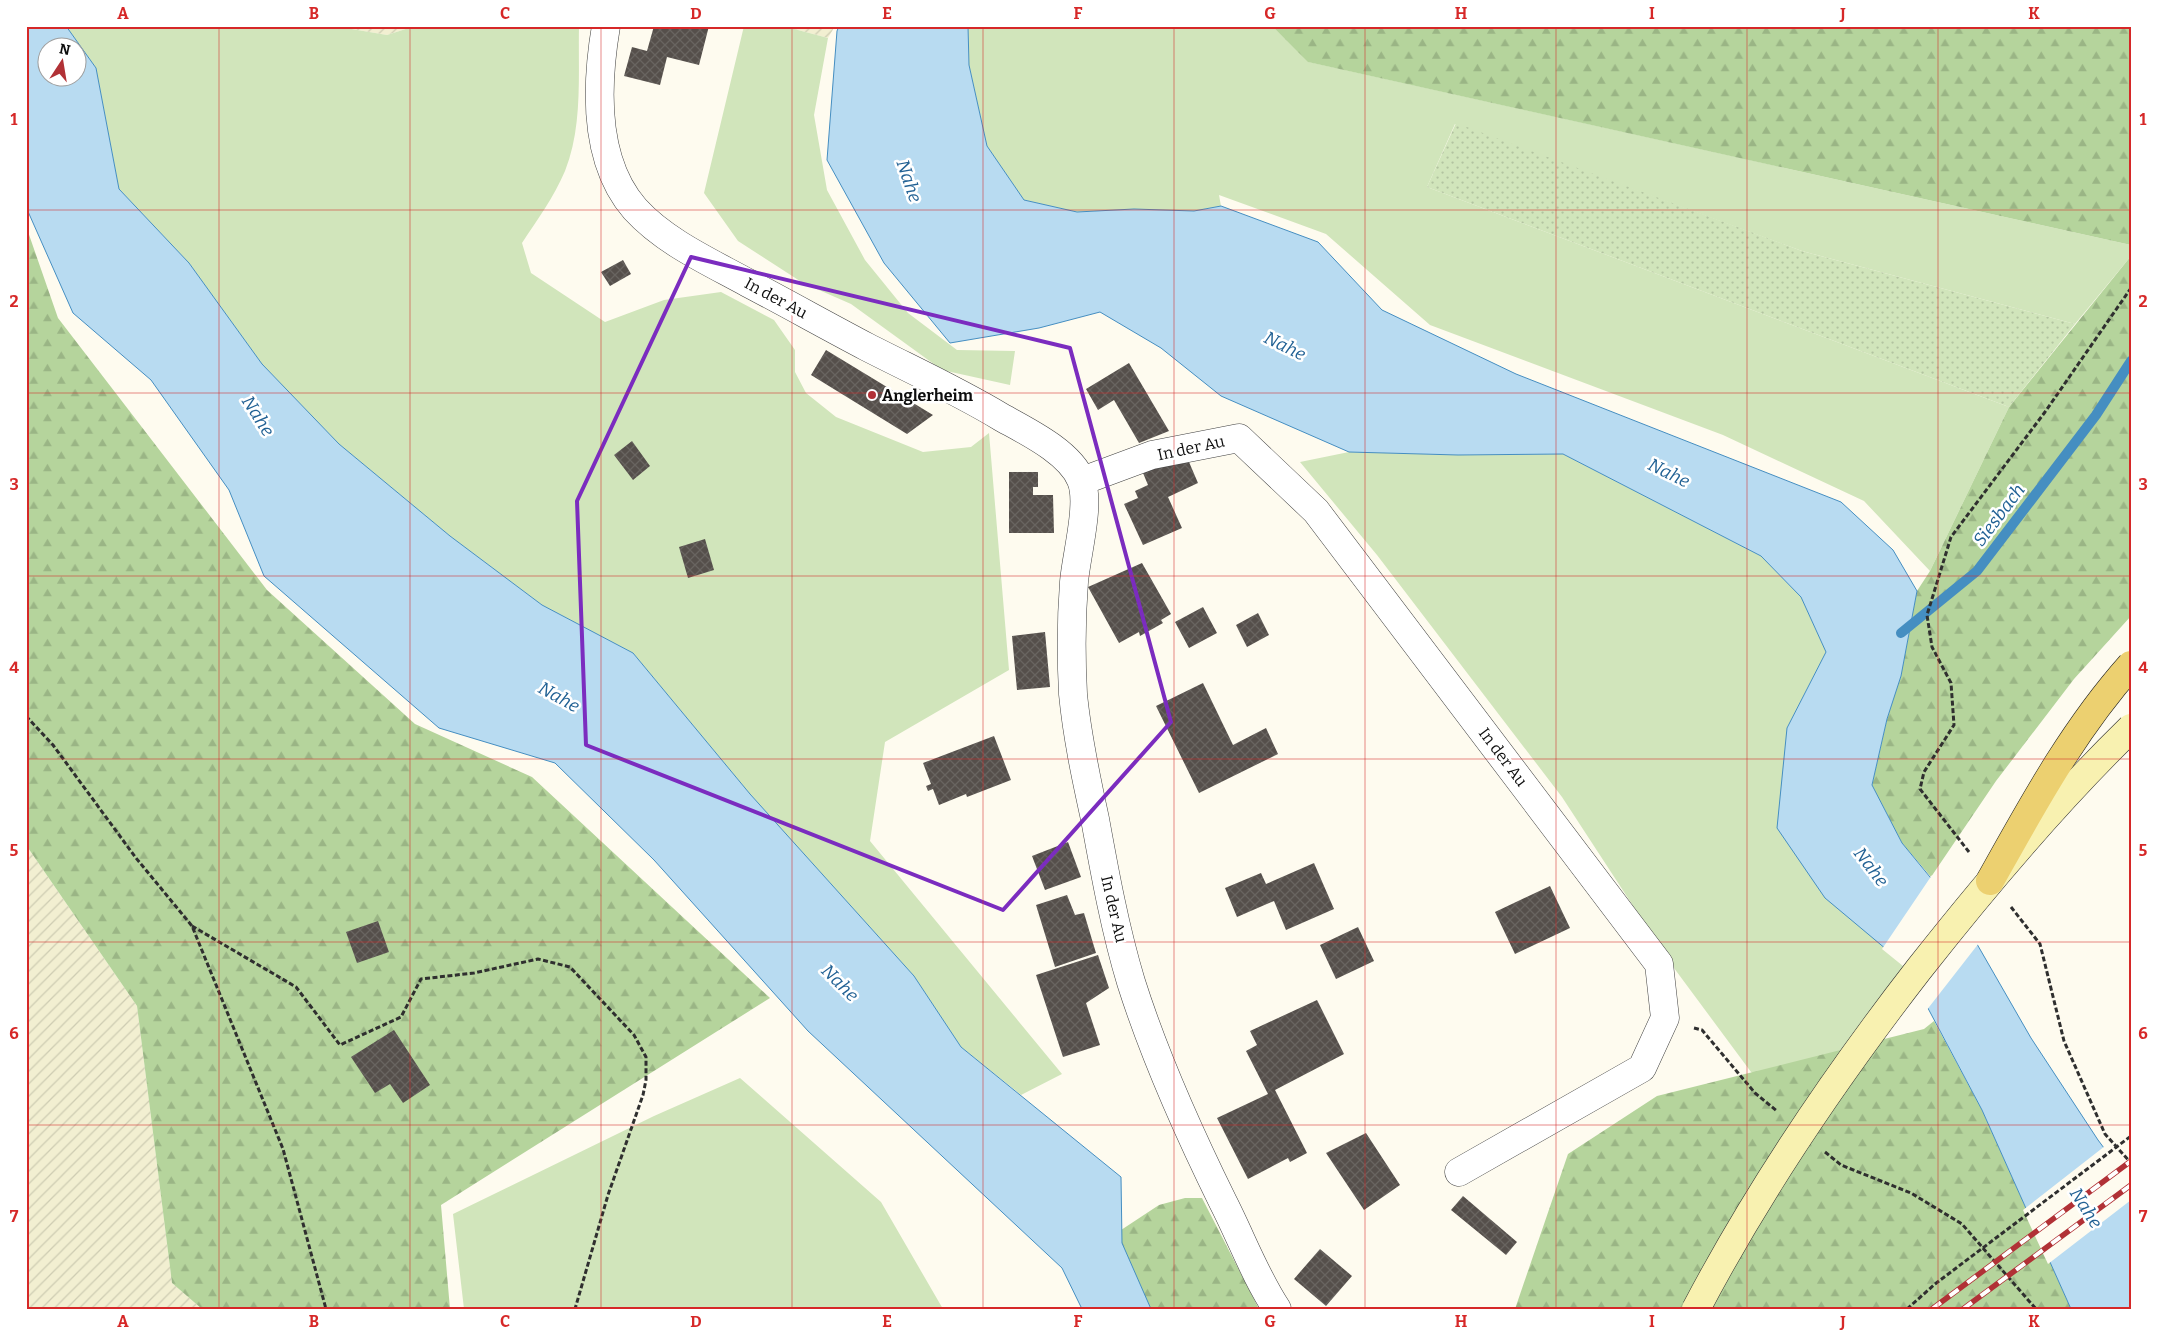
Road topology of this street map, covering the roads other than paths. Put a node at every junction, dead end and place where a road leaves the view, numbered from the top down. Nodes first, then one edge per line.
1 (606, 26) edge
2 (1082, 480) junction
3 (2131, 665) edge
4 (2131, 728) edge
5 (1990, 881) junction
6 (1459, 1172) dead end
7 (1277, 1309) edge
8 (1696, 1309) edge

1 - 2 street, In der Au
2 - 6 street, In der Au
2 - 7 street, In der Au
3 - 5 main road, bridge
4 - 5 main road, bridge
5 - 8 main road, bridge

